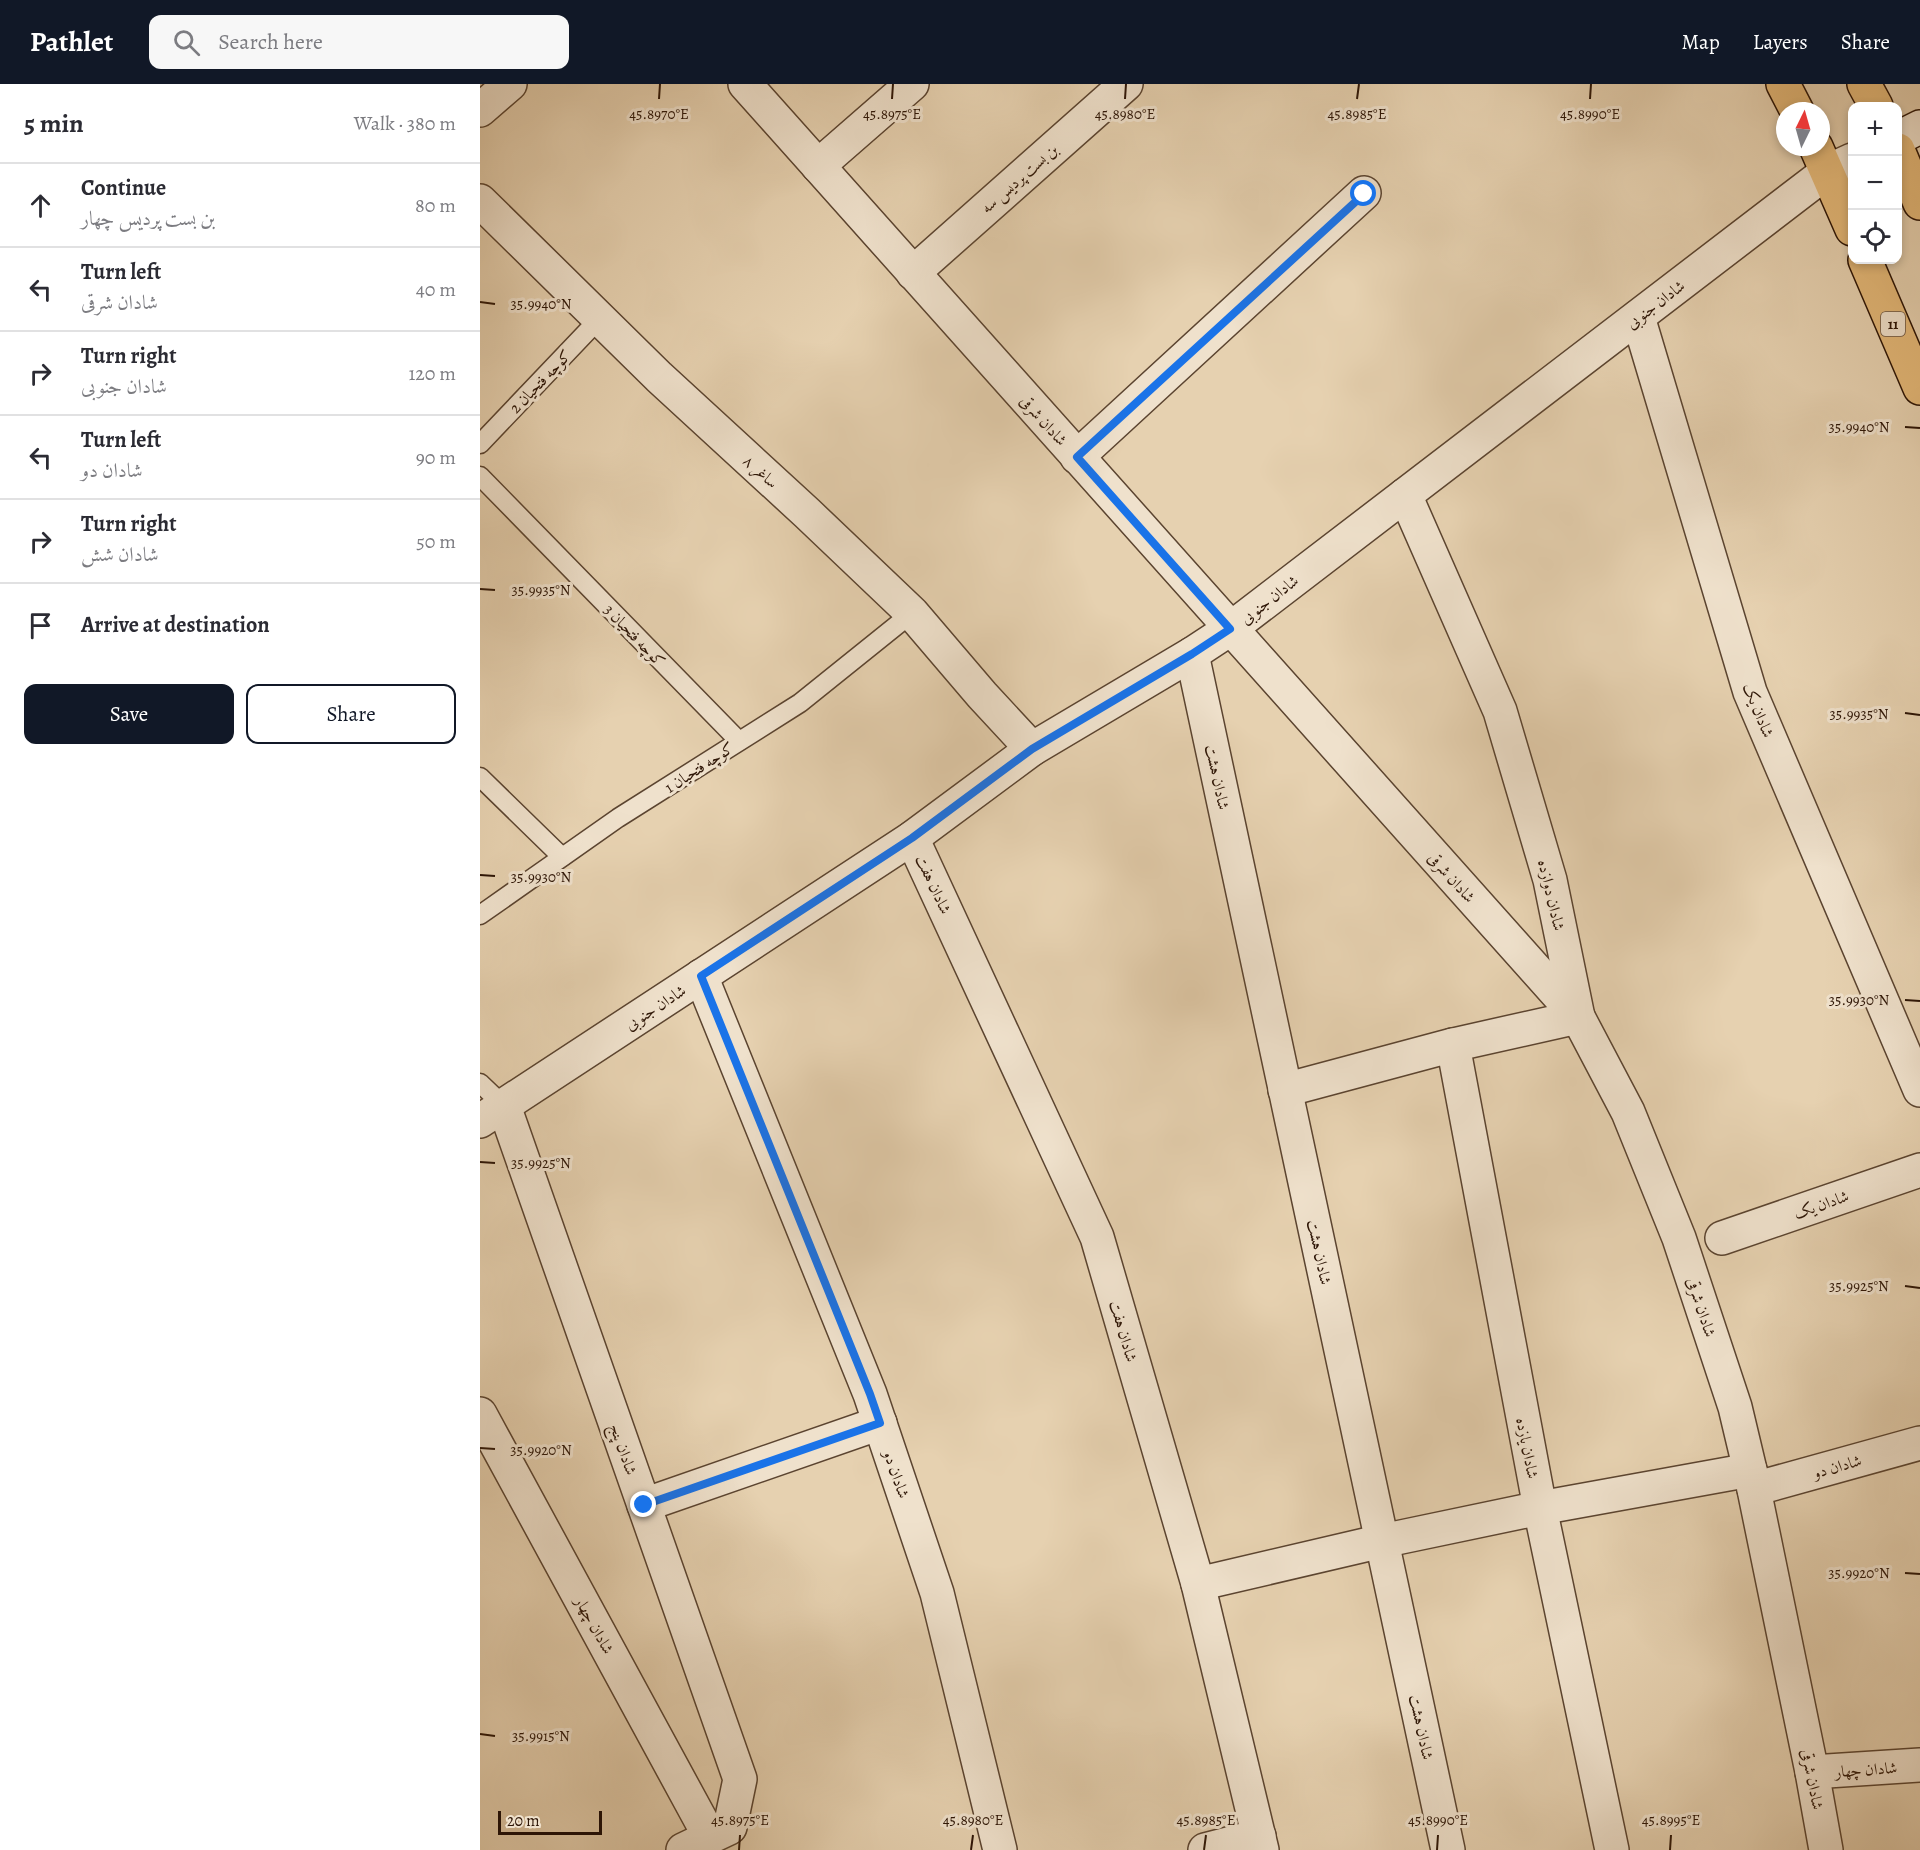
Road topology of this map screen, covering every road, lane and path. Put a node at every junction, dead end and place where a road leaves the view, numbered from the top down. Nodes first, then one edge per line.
1 (510, 84) edge
2 (745, 84) edge
3 (912, 84) edge
4 (1126, 84) edge
5 (1783, 84) edge
6 (1864, 84) edge
7 (1792, 102) edge
8 (1874, 102) edge
9 (480, 110) edge
10 (1920, 127) edge
11 (1902, 136) edge
12 (1900, 156) edge
13 (1832, 159) edge
14 (819, 166) junction
15 (1364, 194) dead end
16 (480, 201) edge
17 (1920, 203) edge
18 (1848, 215) edge
19 (1867, 264) edge
20 (913, 273) junction
21 (1638, 316) junction
22 (600, 318) junction
23 (1920, 388) edge
24 (480, 444) edge
25 (1077, 457) junction
26 (480, 476) edge
27 (1405, 495) junction
28 (912, 613) junction
29 (1230, 629) junction
30 (1192, 654) junction
31 (739, 741) junction
32 (1032, 749) junction
33 (480, 777) edge
34 (912, 838) junction
35 (562, 857) junction
36 (480, 915) edge
37 (701, 976) junction
38 (1578, 1017) junction
39 (1453, 1045) junction
40 (480, 1083) edge
41 (1285, 1090) junction
42 (1920, 1090) edge
43 (492, 1114) edge
44 (1920, 1170) edge
45 (1722, 1238) dead end
46 (480, 1414) edge
47 (880, 1423) junction
48 (1920, 1443) edge
49 (1752, 1479) junction
50 (644, 1505) junction
51 (1540, 1508) junction
52 (1382, 1541) junction
53 (1198, 1584) junction
54 (1920, 1765) edge
55 (1812, 1772) junction
56 (716, 1841) edge
57 (1260, 1843) edge
58 (1000, 1850) edge
59 (1204, 1850) edge
60 (1448, 1850) edge
61 (1612, 1850) edge
62 (1826, 1850) edge

1 - 9 street
2 - 14 street, شادان شرقی
3 - 14 street
4 - 20 street, بن بست پردیس سه
5 - 7 main road
6 - 8 main road
10 - 11 street
12 - 17 main road
13 - 18 main road
13 - 21 street, شادان جنوبی
14 - 20 street, شادان شرقی
15 - 25 street
16 - 22 street, ساغر ٨
19 - 23 main road, 11
20 - 25 street, شادان شرقی
21 - 27 street, شادان جنوبی
21 - 42 street, شادان یک
22 - 24 lane, کوچه فتحیان 2
22 - 28 street, ساغر ٨
25 - 29 street, شادان شرقی
26 - 31 lane, کوچه فتحیان 3
27 - 29 street, شادان جنوبی
27 - 38 street, شادان دوازده
28 - 31 lane, کوچه فتحیان 1
28 - 32 street, ساغر ٨
29 - 30 street, شادان جنوبی
29 - 38 street, شادان شرقی
30 - 32 street, شادان جنوبی
30 - 41 street, شادان هشت
31 - 35 lane, کوچه فتحیان 1
32 - 34 street, شادان جنوبی
33 - 35 lane
34 - 37 street, شادان جنوبی
34 - 53 street, شادان هفت
35 - 36 lane, کوچه فتحیان 1
37 - 43 street, شادان جنوبی
37 - 47 street, شادان دو
38 - 39 street
38 - 49 street, شادان شرقی
39 - 41 street
39 - 51 street, شادان یازده
40 - 43 lane
41 - 52 street, شادان هشت
43 - 50 street, شادان پنج
44 - 45 street, شادان یک
46 - 56 street, شادان چهار
47 - 50 street
47 - 58 street, شادان دو
48 - 49 street, شادان دو
49 - 51 street, شادان دو
49 - 55 street, شادان شرقی
50 - 56 street, شادان پنج
51 - 52 street, شادان دو
51 - 61 street, شادان یازده
52 - 53 street, شادان دو
52 - 60 street, شادان هشت
53 - 57 street, شادان هفت
54 - 55 street, شادان چهار
55 - 62 street, شادان شرقی
57 - 59 street

